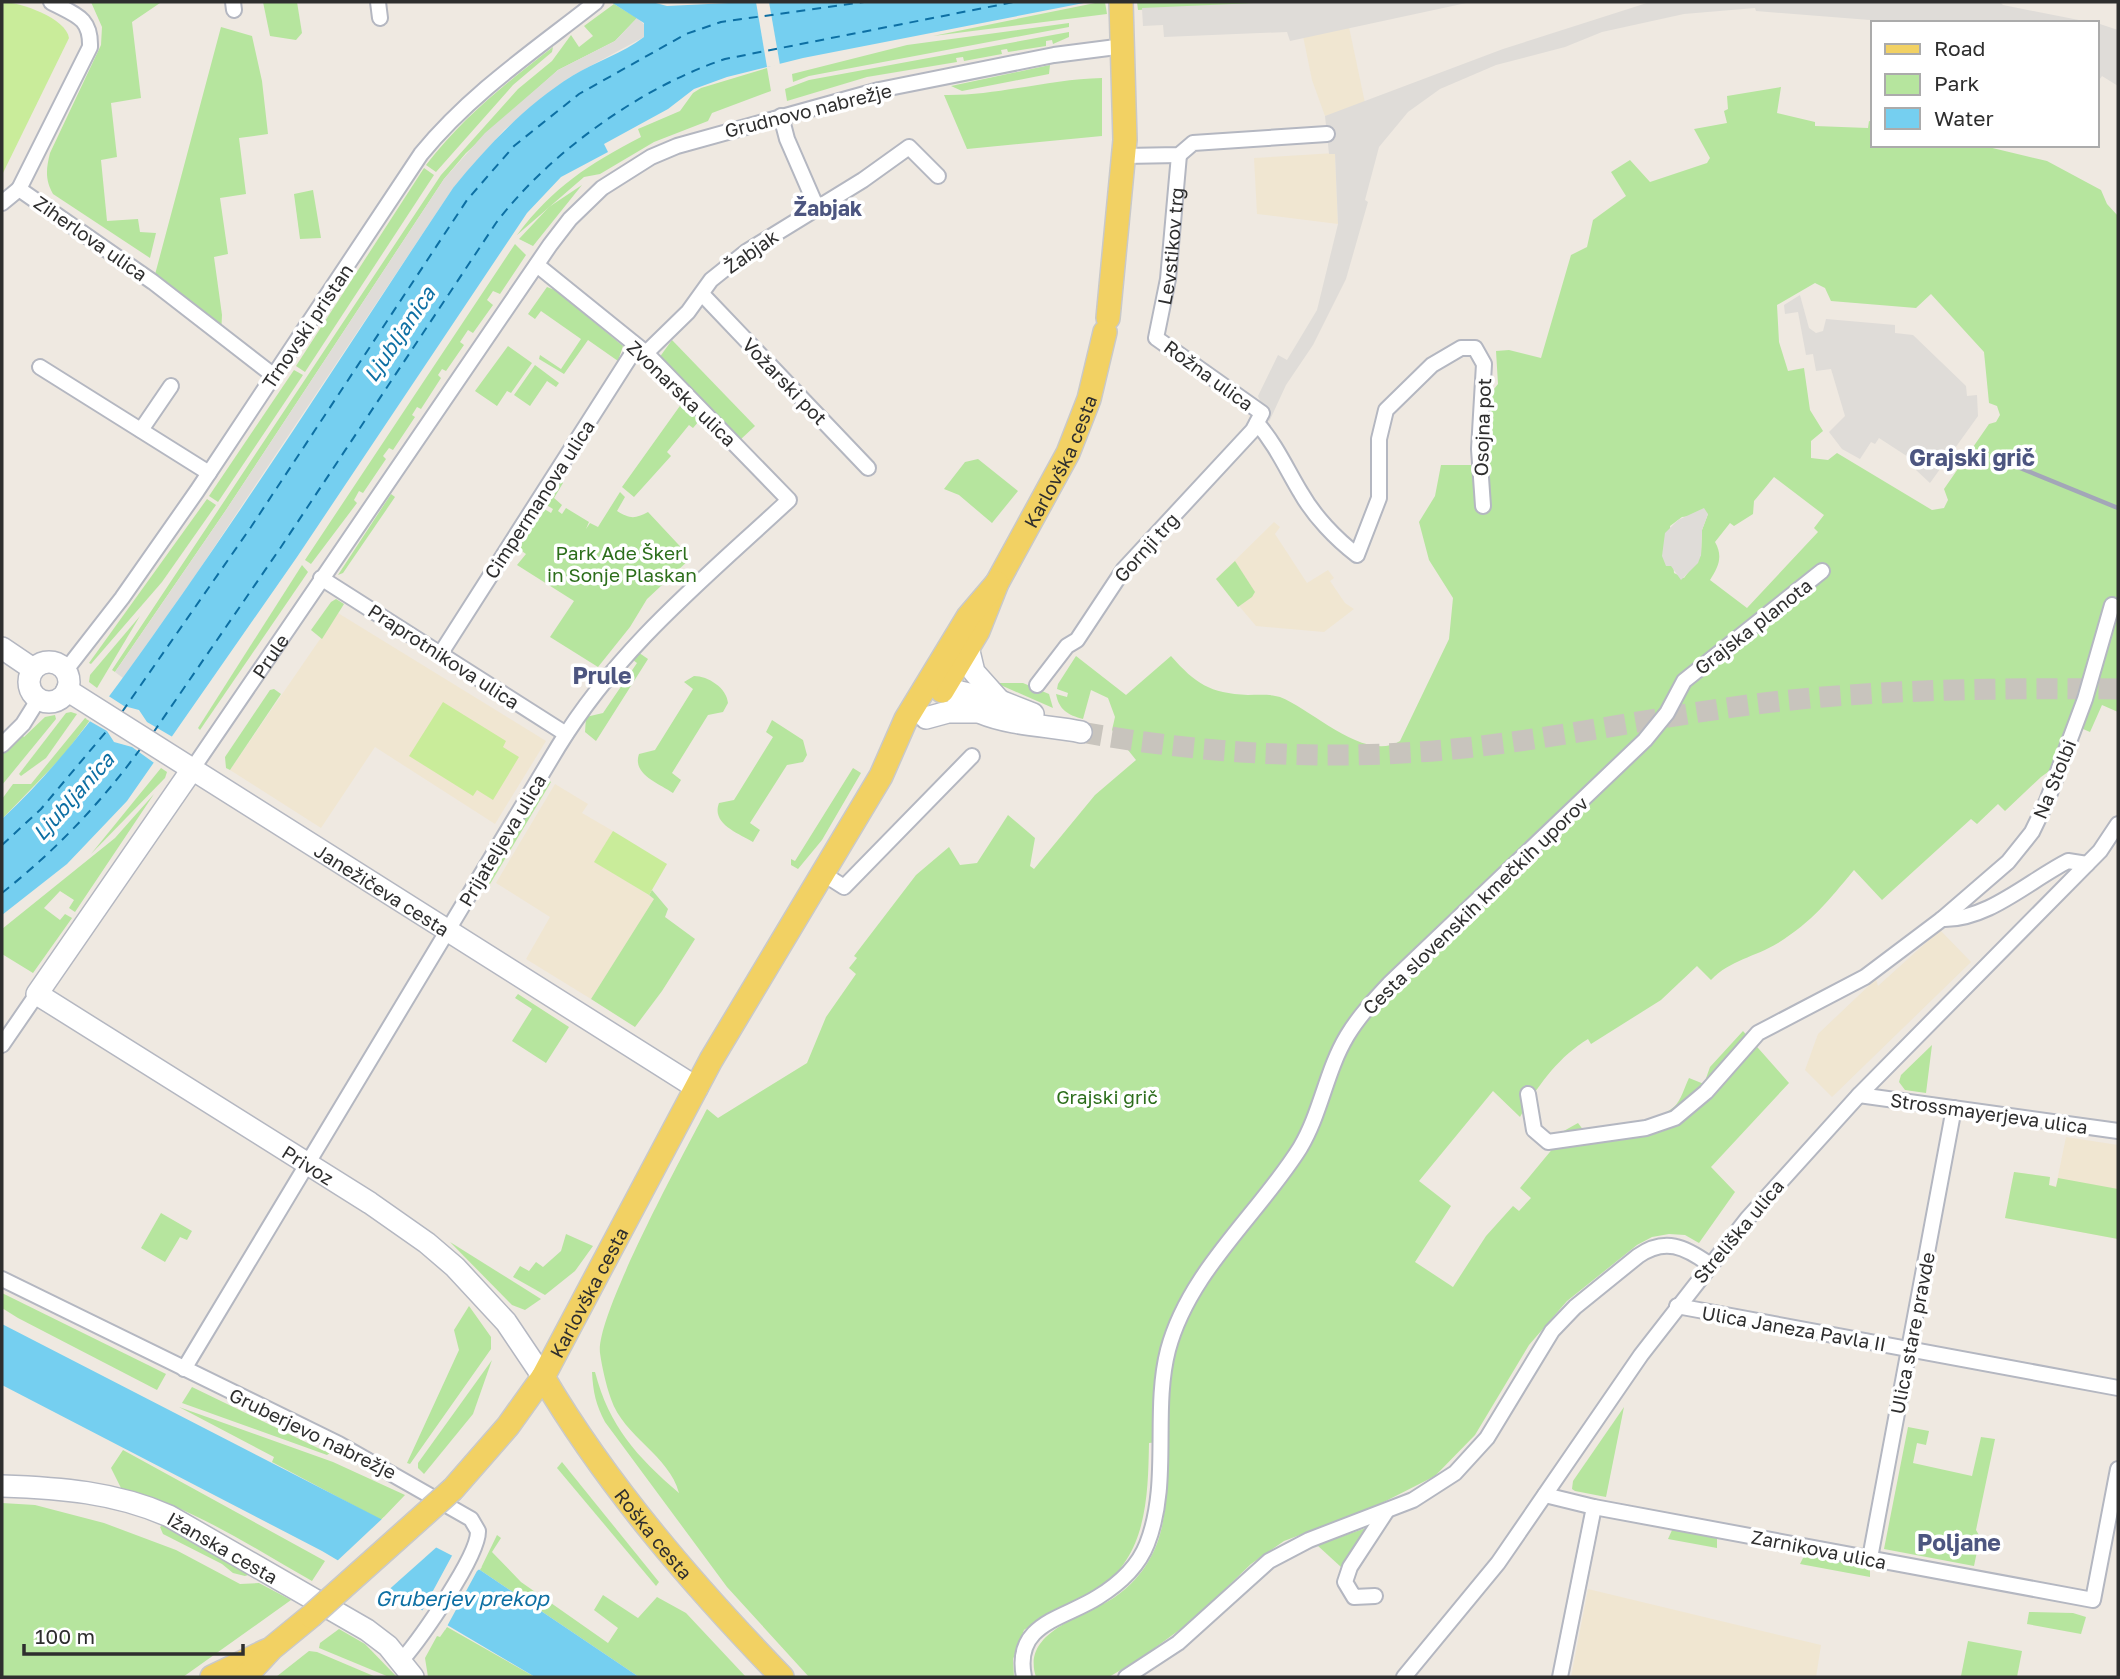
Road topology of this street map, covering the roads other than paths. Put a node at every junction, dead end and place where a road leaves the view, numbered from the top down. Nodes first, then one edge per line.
1 (51, 2) edge
2 (378, 2) edge
3 (596, 2) edge
4 (1122, 6) edge
5 (578, 8) edge
6 (380, 18) dead end
7 (1124, 46) junction
8 (781, 116) junction
9 (1327, 134) dead end
10 (1179, 155) junction
11 (1124, 156) junction
12 (938, 176) dead end
13 (19, 189) junction
14 (2, 203) edge
15 (817, 208) junction
16 (537, 265) junction
17 (702, 294) junction
18 (1156, 338) joint
19 (642, 350) junction
20 (1478, 350) joint
21 (40, 367) dead end
22 (273, 375) junction
23 (171, 386) dead end
24 (1259, 418) junction
25 (141, 430) junction
26 (868, 468) dead end
27 (209, 473) junction
28 (789, 500) joint
29 (1483, 506) dead end
30 (1822, 571) dead end
31 (321, 578) junction
32 (2112, 605) dead end
33 (2, 648) edge
34 (958, 648) junction
35 (441, 653) junction
36 (33, 669) junction
37 (1688, 677) joint
38 (66, 680) junction
39 (1037, 685) dead end
40 (941, 688) junction
41 (1000, 701) junction
42 (34, 706) junction
43 (976, 712) junction
44 (926, 718) junction
45 (566, 734) junction
46 (2, 745) edge
47 (972, 756) dead end
48 (193, 768) junction
49 (881, 776) junction
50 (2118, 824) edge
51 (2087, 864) junction
52 (822, 873) junction
53 (1942, 919) junction
54 (447, 930) junction
55 (37, 994) junction
56 (2, 1045) edge
57 (696, 1088) junction
58 (1528, 1094) dead end
59 (1859, 1095) junction
60 (1954, 1108) junction
61 (2118, 1131) edge
62 (306, 1164) junction
63 (1709, 1264) junction
64 (2, 1279) edge
65 (1676, 1306) junction
66 (1909, 1349) junction
67 (184, 1369) junction
68 (543, 1377) junction
69 (2118, 1388) edge
70 (2118, 1469) edge
71 (2, 1486) edge
72 (1545, 1495) junction
73 (1594, 1507) junction
74 (1387, 1512) junction
75 (1870, 1559) junction
76 (1375, 1596) dead end
77 (272, 1648) junction
78 (407, 1669) edge
79 (212, 1677) edge
80 (245, 1677) edge
81 (782, 1677) edge
82 (1024, 1677) edge
83 (1126, 1677) edge
84 (1404, 1677) edge
85 (1560, 1677) edge

1 - 13 street, Ziherlova ulica
2 - 6 street
3 - 5 street, Trnovski pristan
4 - 7 main road
5 - 22 street, Trnovski pristan
7 - 8 street, Grudnovo nabrežje
7 - 11 main road
8 - 15 street
8 - 16 street, Grudnovo nabrežje
9 - 10 street
10 - 11 street
10 - 18 street, Levstikov trg
11 - 34 main road, Karlovška cesta
12 - 15 street, Žabjak
13 - 14 street
13 - 22 street, Ziherlova ulica
15 - 17 street, Žabjak
16 - 19 street, Zvonarska ulica
16 - 31 street, Prule
17 - 19 street, Žabjak
17 - 26 street, Vožarski pot
18 - 24 street, Rožna ulica
19 - 28 street, Zvonarska ulica
19 - 35 street, Cimpermanova ulica
20 - 24 street, Rožna ulica
20 - 29 street, Osojna pot
21 - 25 street
22 - 27 street, Trnovski pristan
23 - 25 street
24 - 39 street, Gornji trg
25 - 27 street
27 - 38 street, Trnovski pristan
28 - 45 street, Prijateljeva ulica
30 - 37 street, Grajska planota
31 - 35 street, Praprotnikova ulica
31 - 48 street, Prule
32 - 53 street, Na Stolbi
33 - 36 street
34 - 40 main road, Karlovška cesta
34 - 41 street
35 - 45 street, Praprotnikova ulica
36 - 38 street
36 - 42 street
37 - 82 street, Cesta slovenskih kmečkih uporov
38 - 42 street
38 - 48 street, Janežičeva cesta
40 - 41 street
40 - 43 street
40 - 44 main road, Karlovška cesta
40 - 49 main road, Karlovška cesta
41 - 43 street
42 - 46 street
43 - 44 street
44 - 49 main road, Karlovška cesta
45 - 54 street, Prijateljeva ulica
47 - 52 street
48 - 54 street, Janežičeva cesta
48 - 55 street, Prule
49 - 52 main road, Karlovška cesta
50 - 51 street, Streliška ulica
51 - 53 street
51 - 59 street, Streliška ulica
52 - 57 main road, Karlovška cesta
53 - 58 street, Na Stolbi
54 - 57 street, Janežičeva cesta
54 - 62 street, Prijateljeva ulica
55 - 56 street, Prule
55 - 62 street, Privoz
57 - 68 main road, Karlovška cesta
59 - 60 street, Strossmayerjeva ulica
59 - 63 street, Streliška ulica
60 - 61 street, Strossmayerjeva ulica
60 - 66 street, Ulica stare pravde
62 - 67 street, Prijateljeva ulica
62 - 68 street, Privoz
63 - 65 street, Streliška ulica
63 - 74 street
64 - 67 street, Gruberjevo nabrežje
65 - 66 street, Ulica Janeza Pavla II
65 - 72 street, Streliška ulica
66 - 69 street, Ulica Janeza Pavla II
66 - 75 street, Ulica stare pravde
67 - 78 street, Gruberjevo nabrežje
68 - 77 main road, Karlovška cesta, bridge
68 - 81 main road, Roška cesta
70 - 75 street, Zarnikova ulica
71 - 78 street, Ižanska cesta
72 - 73 street, Zarnikova ulica
72 - 84 street, Streliška ulica
73 - 75 street, Zarnikova ulica
73 - 85 street
74 - 76 street
74 - 83 street
77 - 79 main road, Karlovška cesta
77 - 80 main road, Karlovška cesta

